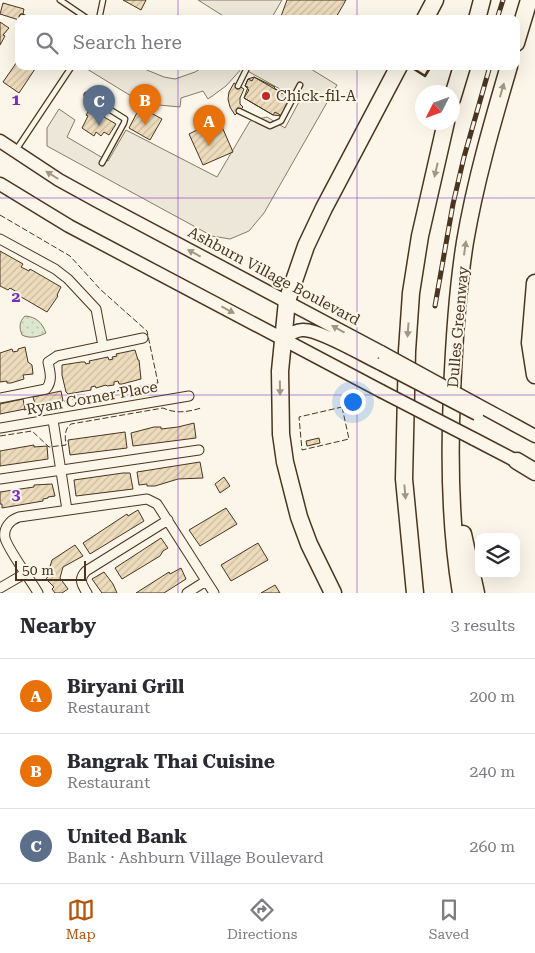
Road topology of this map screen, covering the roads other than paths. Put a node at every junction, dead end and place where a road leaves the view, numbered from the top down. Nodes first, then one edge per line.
1 (60, 0) edge
2 (103, 0) edge
3 (435, 0) edge
4 (482, 0) edge
5 (529, 0) edge
6 (82, 15) edge
7 (100, 15) edge
8 (427, 15) edge
9 (478, 15) edge
10 (520, 30) edge
11 (69, 70) edge
12 (246, 70) edge
13 (398, 70) edge
14 (461, 70) edge
15 (509, 70) edge
16 (300, 85) dead end
17 (456, 85) edge
18 (238, 86) dead end
19 (87, 95) dead end
20 (98, 102) dead end
21 (109, 109) dead end
22 (239, 111) dead end
23 (444, 130) edge
24 (0, 141) edge
25 (15, 151) junction
26 (102, 163) dead end
27 (0, 184) edge
28 (0, 239) edge
29 (535, 283) edge
30 (287, 301) junction
31 (143, 338) dead end
32 (283, 339) junction
33 (103, 346) junction
34 (381, 358) junction
35 (535, 375) edge
36 (189, 396) dead end
37 (0, 398) edge
38 (53, 420) junction
39 (0, 428) edge
40 (535, 437) edge
41 (199, 450) dead end
42 (450, 450) junction
43 (517, 461) joint
44 (62, 470) junction
45 (535, 471) edge
46 (0, 479) edge
47 (67, 510) junction
48 (168, 520) junction
49 (26, 573) junction
50 (206, 581) junction
51 (0, 588) edge
52 (38, 593) edge
53 (87, 593) edge
54 (187, 593) edge
55 (214, 593) edge
56 (333, 593) edge
57 (415, 593) edge
58 (461, 593) edge
59 (476, 593) edge

1 - 6 lane
2 - 7 lane
3 - 8 highway
4 - 9 highway
5 - 10 highway
11 - 25 lane
12 - 18 lane
13 - 30 highway
14 - 17 highway
42 -> 15 highway, Dulles Greenway
16 - 22 lane
19 - 20 lane
21 - 26 lane
23 -> 57 highway
24 - 25 main road, Ashburn Village Boulevard
30 -> 25 main road, Ashburn Village Boulevard
27 -> 32 main road
28 - 33 street
29 - 35 highway
30 - 32 highway
34 -> 30 main road, Ashburn Village Boulevard
31 - 33 street
32 - 34 main road
32 - 43 main road, bridge
32 -> 56 highway
33 - 37 street
34 - 40 main road, Ashburn Village Boulevard, bridge
36 - 38 street, Ryan Corner Place
38 - 39 street, Ryan Corner Place
38 - 44 street
41 - 44 street
42 - 58 highway, Dulles Greenway
42 - 59 highway
43 - 45 highway
44 - 46 street
44 - 47 street
47 - 48 street
47 - 49 street
48 - 50 street
48 - 53 street
49 - 51 street
49 - 52 street
50 - 54 street
50 - 55 street

